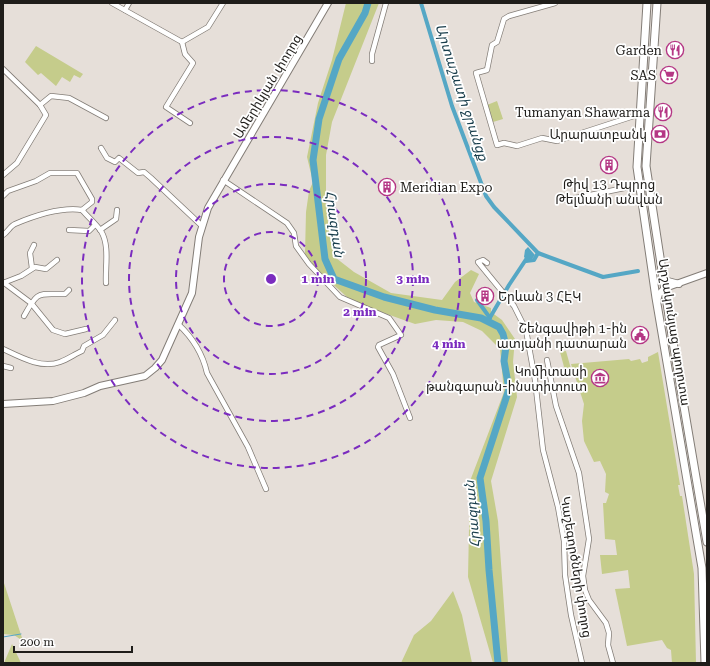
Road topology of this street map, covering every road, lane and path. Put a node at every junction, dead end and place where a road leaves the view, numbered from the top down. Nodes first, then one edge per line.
1 (112, 3) edge
2 (130, 3) edge
3 (223, 3) edge
4 (328, 3) edge
5 (386, 3) edge
6 (555, 3) edge
7 (647, 3) edge
8 (657, 3) edge
9 (125, 10) junction
10 (644, 34) junction
11 (654, 35) junction
12 (182, 42) junction
13 (644, 52) junction
14 (653, 54) junction
15 (372, 61) dead end
16 (3, 69) edge
17 (40, 105) junction
18 (640, 114) junction
19 (106, 118) dead end
20 (190, 123) dead end
21 (101, 148) dead end
22 (646, 166) junction
23 (637, 167) junction
24 (3, 175) edge
25 (223, 180) junction
26 (639, 185) junction
27 (3, 196) edge
28 (566, 200) dead end
29 (82, 210) junction
30 (117, 210) dead end
31 (95, 225) junction
32 (201, 226) junction
33 (69, 230) dead end
34 (100, 230) junction
35 (3, 235) edge
36 (34, 245) dead end
37 (57, 260) dead end
38 (487, 263) dead end
39 (32, 268) junction
40 (707, 273) edge
41 (663, 277) junction
42 (654, 278) junction
43 (3, 282) edge
44 (106, 284) dead end
45 (676, 285) junction
46 (665, 288) junction
47 (69, 290) dead end
48 (657, 301) junction
49 (31, 303) junction
50 (24, 316) dead end
51 (115, 320) dead end
52 (178, 324) junction
53 (86, 329) dead end
54 (3, 349) edge
55 (547, 360) dead end
56 (3, 366) edge
57 (11, 368) dead end
58 (3, 404) edge
59 (410, 418) dead end
60 (266, 489) dead end
61 (707, 542) edge
62 (582, 663) edge
63 (612, 663) edge
64 (705, 663) edge

1 - 9 street
2 - 9 street
3 - 12 street
4 - 25 street, Ամերիկյան փողոց
5 - 15 street
6 - 18 street
7 - 10 main road, Արշակունյաց պողոտա
8 - 11 main road, Արշակունյաց պողոտա
9 - 12 street
10 - 11 main road
10 - 13 main road, Արշակունյաց պողոտա
11 - 14 main road, Արշակունյաց պողոտա
12 - 20 street
13 - 14 main road
13 - 18 main road, Արշակունյաց պողոտա
14 - 22 main road, Արշակունյաց պողոտա
16 - 17 street
17 - 19 street
17 - 24 street
18 - 23 main road, Արշակունյաց պողոտա
21 - 32 street
22 - 23 main road
22 - 41 main road, Արշակունյաց պողոտա
23 - 26 main road, Արշակունյաց պողոտա
25 - 32 street, Ամերիկյան փողոց
25 - 59 street
26 - 28 street
26 - 42 main road, Արշակունյաց պողոտա
27 - 29 street
29 - 31 street
29 - 35 street
30 - 34 street
31 - 33 street
31 - 34 street
32 - 52 street, Ամերիկյան փողոց
34 - 44 street
36 - 39 street
37 - 39 street
38 - 62 street, Կաշեգործների փողոց
39 - 43 street
40 - 45 street
41 - 45 street
41 - 46 main road, Արշակունյաց պողոտա
42 - 46 street
42 - 48 main road, Արշակունյաց պողոտա
43 - 49 street
45 - 46 street
46 - 48 street
46 - 61 main road, Արշակունյաց պողոտա
47 - 49 street
48 - 64 main road, Արշակունյաց պողոտա
49 - 50 street
49 - 53 street
51 - 54 street
52 - 58 street, Ամերիկյան փողոց
52 - 60 street
55 - 63 street, Կաշեգործների փողոց
56 - 57 street

